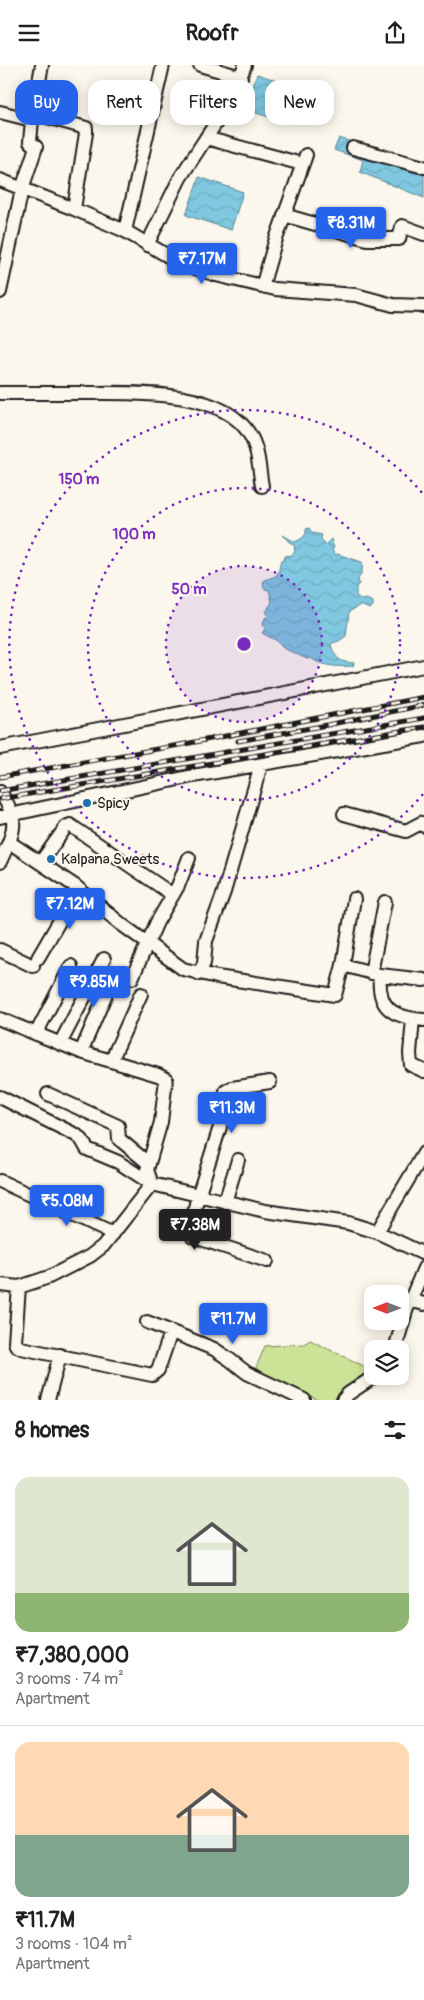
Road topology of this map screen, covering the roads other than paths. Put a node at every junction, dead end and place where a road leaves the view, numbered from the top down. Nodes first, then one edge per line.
1 (42, 65) edge
2 (163, 65) edge
3 (200, 65) edge
4 (243, 71) edge
5 (39, 80) edge
6 (0, 112) edge
7 (15, 114) edge
8 (31, 125) edge
9 (72, 125) edge
10 (206, 138) junction
11 (353, 148) dead end
12 (424, 167) edge
13 (0, 181) edge
14 (22, 189) junction
15 (74, 209) junction
16 (284, 215) junction
17 (125, 231) junction
18 (424, 234) edge
19 (147, 245) junction
20 (262, 287) junction
21 (0, 292) edge
22 (424, 305) edge
23 (0, 393) edge
24 (262, 486) dead end
25 (424, 666) edge
26 (424, 736) edge
27 (0, 748) edge
28 (261, 765) junction
29 (0, 792) edge
30 (344, 814) dead end
31 (13, 815) junction
32 (0, 817) edge
33 (423, 822) edge
34 (9, 842) junction
35 (189, 858) dead end
36 (0, 862) edge
37 (40, 863) junction
38 (78, 889) junction
39 (173, 895) junction
40 (354, 899) dead end
41 (385, 901) dead end
42 (149, 944) junction
43 (0, 950) edge
44 (104, 959) dead end
45 (343, 965) junction
46 (71, 966) dead end
47 (199, 974) junction
48 (376, 974) junction
49 (132, 978) dead end
50 (424, 980) edge
51 (108, 989) dead end
52 (140, 993) dead end
53 (0, 1019) edge
54 (418, 1019) edge
55 (36, 1034) junction
56 (60, 1044) junction
57 (81, 1052) junction
58 (111, 1061) junction
59 (424, 1071) edge
60 (270, 1082) dead end
61 (48, 1094) dead end
62 (0, 1097) edge
63 (424, 1153) edge
64 (238, 1160) dead end
65 (148, 1163) junction
66 (0, 1181) edge
67 (152, 1184) junction
68 (198, 1196) junction
69 (225, 1202) junction
70 (377, 1232) junction
71 (112, 1234) junction
72 (424, 1254) edge
73 (267, 1261) dead end
74 (424, 1268) edge
75 (0, 1285) edge
76 (18, 1287) junction
77 (410, 1300) junction
78 (424, 1303) edge
79 (147, 1322) dead end
80 (171, 1332) junction
81 (398, 1340) edge
82 (60, 1355) junction
83 (364, 1383) edge
84 (48, 1400) edge
85 (304, 1400) edge
86 (343, 1400) edge

1 - 5 street
2 - 17 street
3 - 4 street
4 - 10 street
6 - 7 street
8 - 14 street
9 - 15 street
10 - 16 street
10 - 19 street
11 - 12 street
13 - 14 street
14 - 15 street
14 - 21 street
15 - 17 street
16 - 18 street
16 - 20 street
17 - 19 street
19 - 20 street
20 - 22 street
23 - 24 street
25 - 27 street
26 - 28 street
28 - 31 street
28 - 47 street
29 - 31 street
30 - 33 street
31 - 32 street
31 - 34 street
34 - 36 street
34 - 37 street
35 - 39 street
37 - 38 street
37 - 39 street
38 - 42 street
38 - 43 street
39 - 42 street
40 - 45 street
41 - 48 street
42 - 47 street
42 - 49 street
44 - 56 street
45 - 47 street
45 - 48 street
46 - 55 street
48 - 50 street
48 - 54 street
51 - 57 street
52 - 58 street
53 - 55 street
54 - 59 street
55 - 56 street
56 - 57 street
57 - 58 street
58 - 65 street
60 - 68 street
61 - 65 street
62 - 67 street
63 - 70 street
64 - 69 street
65 - 67 street
66 - 71 street
67 - 68 street
67 - 71 street
68 - 69 street
68 - 73 street
69 - 70 street
70 - 72 street
71 - 76 street
74 - 77 street
75 - 76 street
76 - 82 street
77 - 78 street
77 - 81 street
79 - 80 street
80 - 82 street
80 - 85 street
82 - 84 street
83 - 86 street

